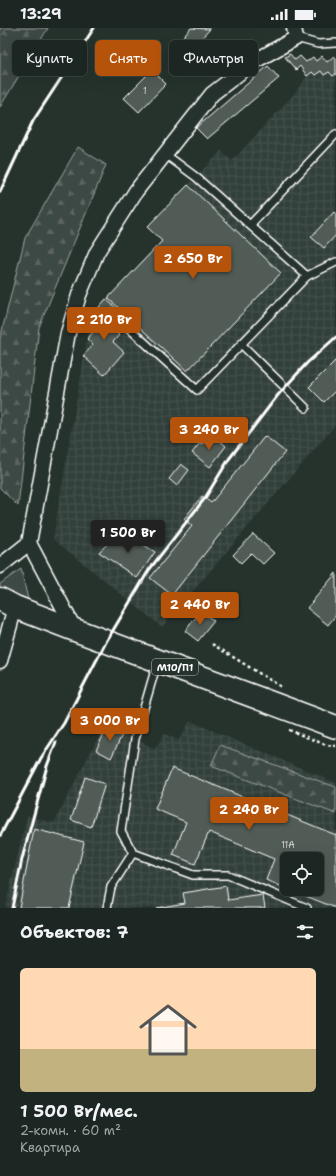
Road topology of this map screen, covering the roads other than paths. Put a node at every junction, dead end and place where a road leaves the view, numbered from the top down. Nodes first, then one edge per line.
1 (295, 33) edge
2 (336, 43) edge
3 (336, 134) edge
4 (165, 154) junction
5 (250, 225) junction
6 (336, 262) edge
7 (307, 276) junction
8 (120, 320) dead end
9 (241, 344) junction
10 (306, 408) dead end
11 (29, 543) junction
12 (0, 566) edge
13 (8, 603) edge
14 (75, 630) junction
15 (0, 661) edge
16 (158, 661) junction
17 (336, 731) edge
18 (133, 853) junction
19 (108, 908) edge
20 (307, 908) edge

1 - 2 lane
1 - 4 street
3 - 5 lane
4 - 5 lane
4 - 11 street
5 - 7 lane
6 - 7 lane
7 - 9 lane
8 - 9 lane
9 - 10 lane
11 - 12 street
11 - 14 street
13 - 14 main road, М10/П1
13 - 15 street
14 - 16 main road, М10/П1
16 - 17 main road, М10/П1
16 - 18 lane
18 - 19 lane
18 - 20 lane

